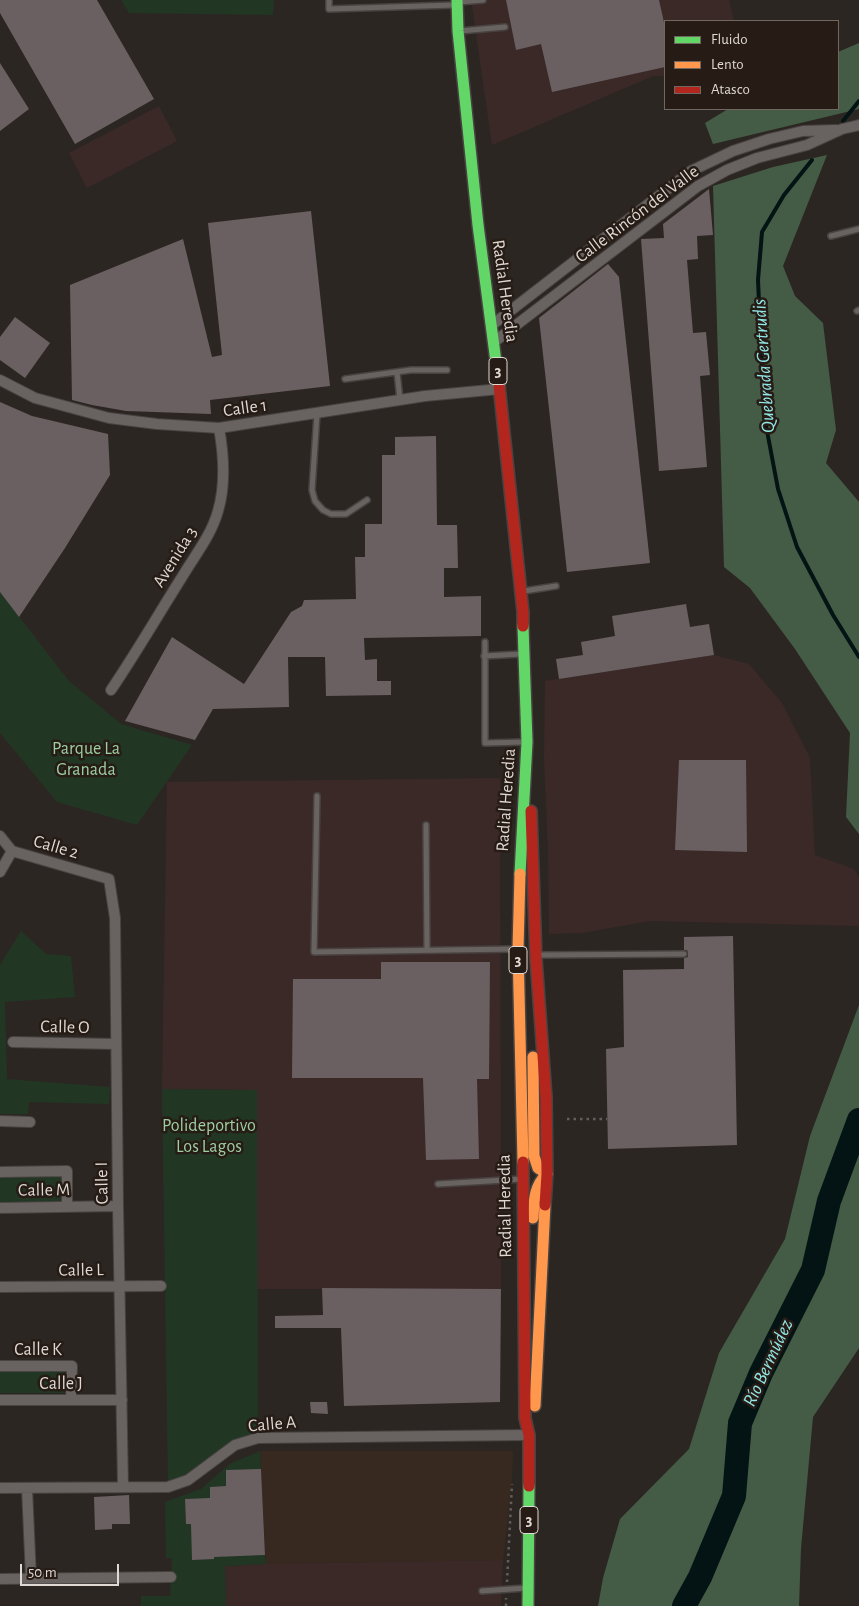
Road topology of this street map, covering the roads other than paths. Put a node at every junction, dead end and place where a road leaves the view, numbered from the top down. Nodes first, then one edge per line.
1 (329, 0) edge
2 (483, 0) edge
3 (457, 2) edge
4 (505, 27) dead end
5 (458, 31) junction
6 (859, 125) edge
7 (842, 129) junction
8 (859, 229) edge
9 (831, 236) dead end
10 (492, 325) junction
11 (494, 342) junction
12 (447, 370) dead end
13 (397, 372) junction
14 (345, 379) dead end
15 (0, 380) edge
16 (500, 389) junction
17 (400, 400) junction
18 (317, 414) junction
19 (219, 428) junction
20 (366, 500) dead end
21 (556, 586) dead end
22 (521, 591) junction
23 (485, 642) dead end
24 (523, 654) junction
25 (484, 656) junction
26 (111, 690) dead end
27 (527, 742) junction
28 (317, 796) dead end
29 (426, 825) dead end
30 (0, 836) edge
31 (12, 851) junction
32 (0, 872) edge
33 (109, 879) joint
34 (518, 949) junction
35 (427, 950) junction
36 (684, 954) dead end
37 (536, 955) junction
38 (13, 1042) dead end
39 (116, 1044) junction
40 (0, 1121) edge
41 (30, 1122) dead end
42 (0, 1172) edge
43 (547, 1174) junction
44 (523, 1179) junction
45 (438, 1184) dead end
46 (67, 1206) junction
47 (118, 1206) junction
48 (0, 1208) edge
49 (120, 1286) junction
50 (161, 1286) dead end
51 (0, 1287) edge
52 (0, 1366) edge
53 (0, 1400) edge
54 (71, 1400) junction
55 (122, 1400) junction
56 (525, 1402) junction
57 (529, 1435) junction
58 (123, 1487) junction
59 (0, 1488) edge
60 (27, 1488) junction
61 (171, 1577) dead end
62 (31, 1578) junction
63 (0, 1579) edge
64 (529, 1588) junction
65 (482, 1591) dead end
66 (528, 1606) edge

1 - 3 lane
2 - 3 lane
3 - 5 main road, Radial Heredia / 3
4 - 5 lane
5 - 10 main road, Radial Heredia / 3
6 - 7 street, Calle Rincón del Valle
7 - 10 street, Calle Rincón del Valle
7 - 11 street, Calle Rincón del Valle
8 - 9 lane
10 - 11 main road, Radial Heredia / 3
11 - 16 main road, Radial Heredia / 3
12 - 13 lane
13 - 14 lane
13 - 17 lane
15 - 19 street, Calle 1
16 - 17 street, Calle 1
16 - 22 main road, Radial Heredia / 3
17 - 18 street, Calle 1
18 - 19 street, Calle 1
18 - 20 lane
19 - 26 street, Avenida 3
21 - 22 lane
22 - 24 main road, Radial Heredia / 3
23 - 25 lane
24 - 25 lane
24 - 27 main road, Radial Heredia / 3
25 - 27 lane
27 - 34 main road, Radial Heredia / 3
27 - 37 main road
28 - 35 lane
29 - 35 lane
30 - 31 street, Calle 2
31 - 32 street
31 - 33 street, Calle 2
33 - 39 street, Calle I
34 - 35 lane
34 - 43 main road
34 - 44 main road, Radial Heredia / 3
36 - 37 lane
37 - 43 main road
38 - 39 street, Calle O
39 - 47 street, Calle I
40 - 41 street
42 - 46 street
43 - 56 main road
43 - 57 main road
44 - 45 lane
44 - 56 main road, Radial Heredia / 3
46 - 47 street, Calle M
46 - 48 street, Calle M
47 - 49 street, Calle I
49 - 50 street, Calle L
49 - 51 street, Calle L
49 - 55 street, Calle I
52 - 54 street, Calle K
53 - 54 street, Calle J
54 - 55 street, Calle J
55 - 58 street, Calle I
56 - 57 main road, Radial Heredia / 3
57 - 58 street, Calle A
57 - 64 main road, Radial Heredia / 3
58 - 60 street, Calle A
59 - 60 street, Calle A
60 - 62 street
61 - 62 street
62 - 63 street
64 - 65 lane
64 - 66 main road, Radial Heredia / 3

